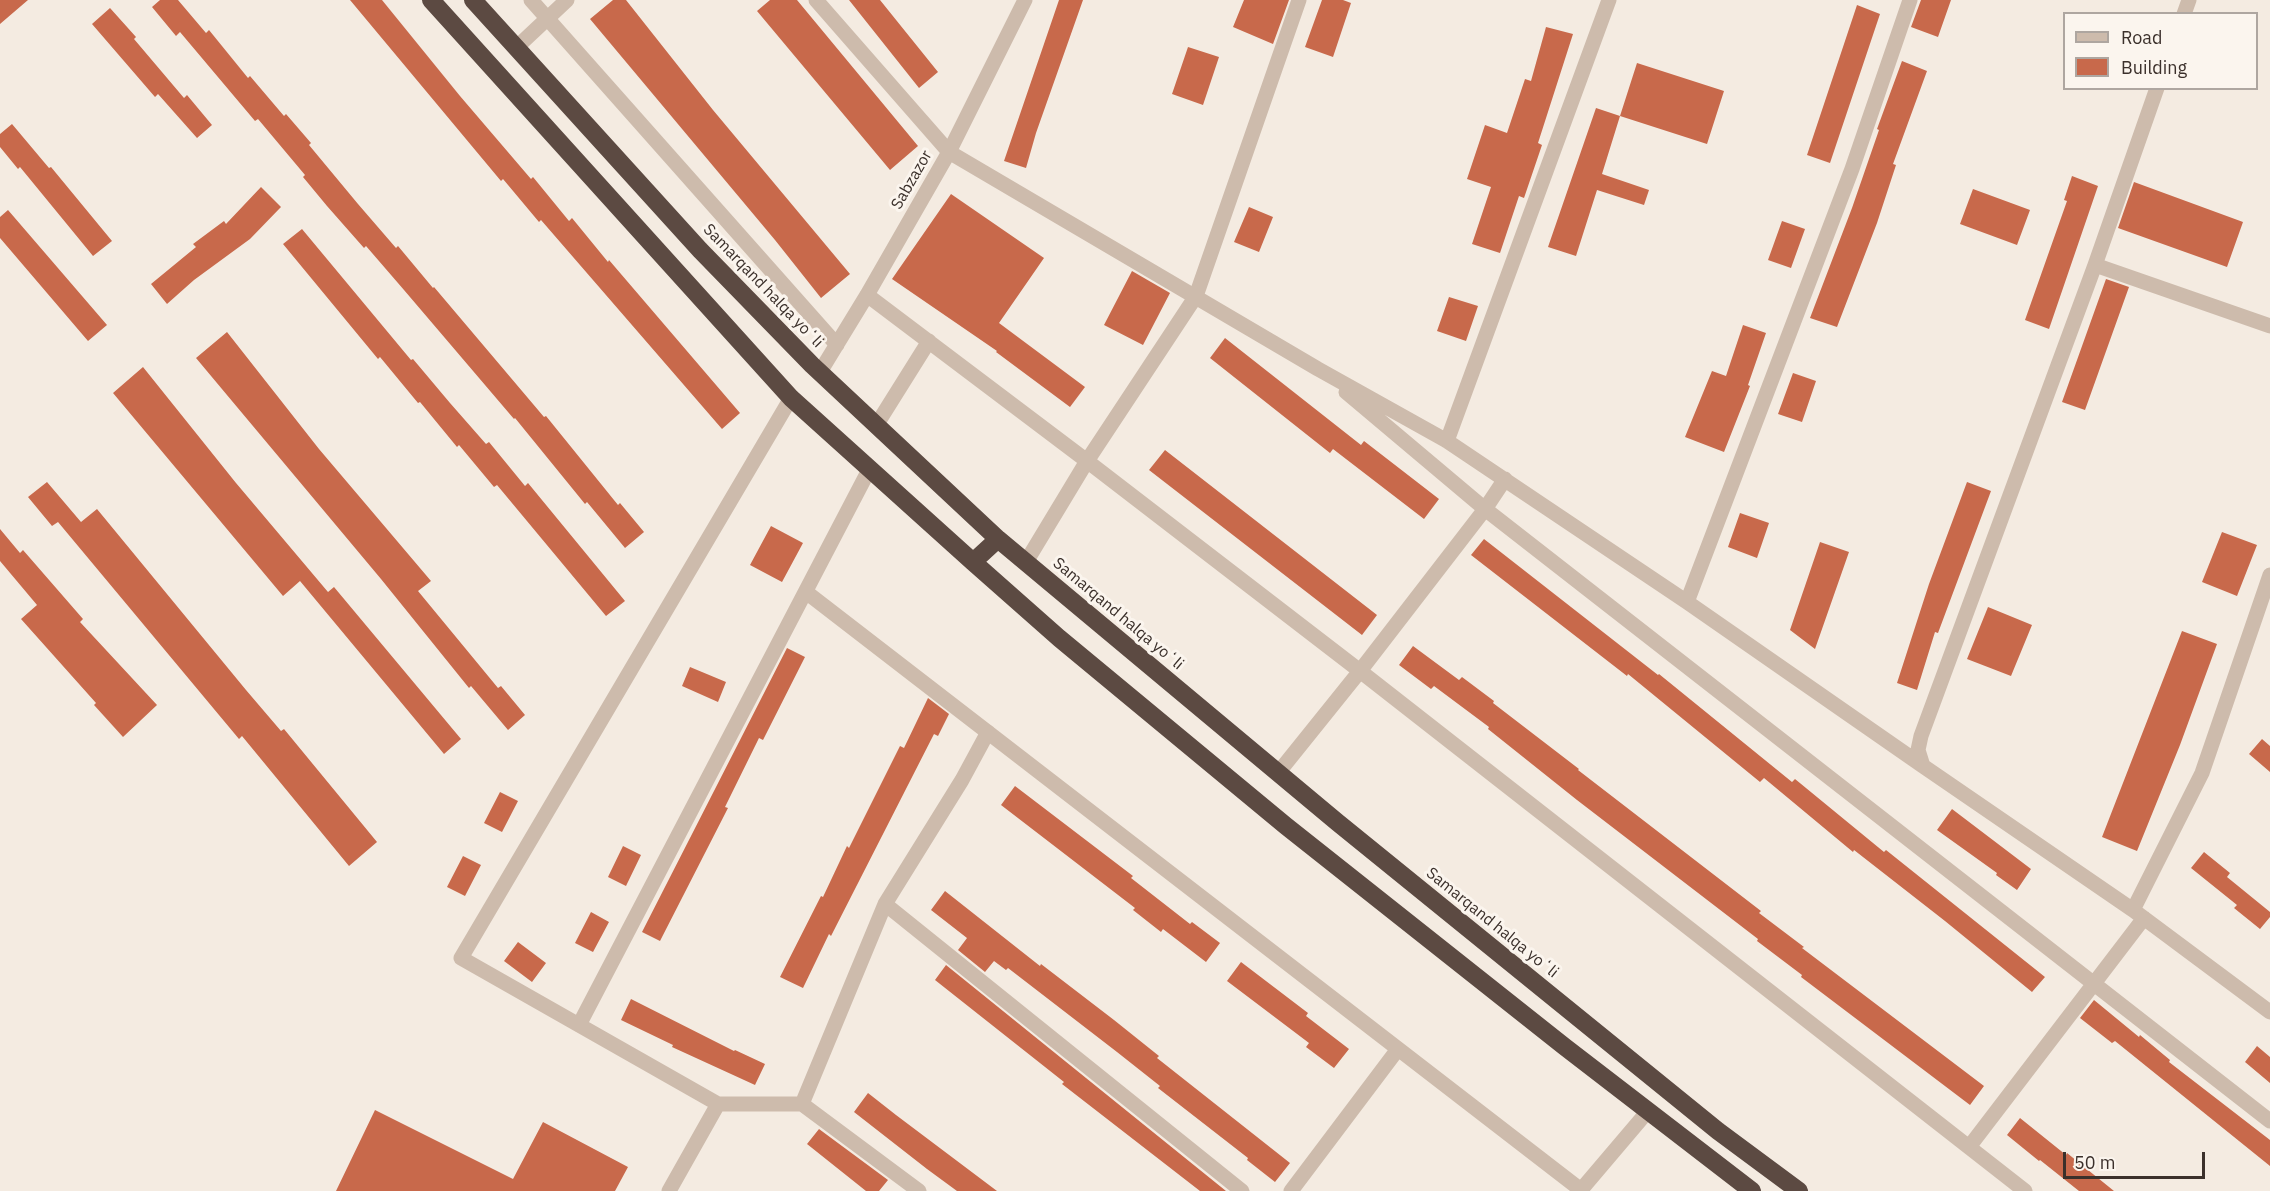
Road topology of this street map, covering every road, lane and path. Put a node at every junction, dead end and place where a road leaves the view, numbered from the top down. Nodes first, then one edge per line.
1 (431, 0) edge
2 (473, 0) edge
3 (531, 0) edge
4 (567, 0) edge
5 (816, 0) edge
6 (1025, 0) edge
7 (1299, 0) edge
8 (1609, 0) edge
9 (1910, 0) edge
10 (547, 19) junction
11 (517, 47) junction
12 (2156, 90) edge
13 (949, 152) junction
14 (2095, 265) junction
15 (867, 295) junction
16 (1196, 296) junction
17 (2270, 326) edge
18 (929, 341) junction
19 (837, 345) junction
20 (1318, 369) junction
21 (820, 372) junction
22 (791, 398) junction
23 (877, 424) junction
24 (1447, 441) junction
25 (1088, 461) junction
26 (870, 468) junction
27 (1505, 479) junction
28 (1485, 509) junction
29 (998, 539) junction
30 (973, 562) junction
31 (1026, 562) junction
32 (2270, 574) edge
33 (806, 592) junction
34 (1687, 602) junction
35 (1360, 671) junction
36 (988, 732) junction
37 (1923, 766) junction
38 (1278, 773) junction
39 (885, 904) junction
40 (2138, 914) junction
41 (2093, 985) junction
42 (2270, 1011) edge
43 (579, 1025) junction
44 (1398, 1049) junction
45 (718, 1104) junction
46 (802, 1104) junction
47 (1648, 1111) junction
48 (2270, 1121) edge
49 (1969, 1147) junction
50 (669, 1191) edge
51 (919, 1191) edge
52 (1242, 1191) edge
53 (1291, 1191) edge
54 (1581, 1191) edge
55 (1752, 1191) edge
56 (1799, 1191) edge
57 (2025, 1191) edge

1 - 22 highway
2 - 11 highway, Samarqand halqa yoʻli
3 - 10 street
4 - 10 street
5 - 13 street
6 - 13 street, Sabzazor
7 - 16 street
8 - 24 street
9 - 34 street
10 - 11 street
10 - 19 street
11 - 21 highway, Samarqand halqa yoʻli
12 - 14 street
13 - 15 street, Sabzazor
13 - 16 street
14 - 17 street
14 - 37 street
15 - 18 street
15 - 19 street, Sabzazor
16 - 20 street
16 - 25 street
18 - 23 street
18 - 25 street
19 - 21 street, Sabzazor
20 - 24 street
20 - 28 street
21 - 23 highway, Samarqand halqa yoʻli
22 - 26 highway
22 - 43 street
23 - 29 highway, Samarqand halqa yoʻli
24 - 27 street
25 - 31 street
25 - 35 street
26 - 30 highway
26 - 33 street
27 - 28 street
27 - 34 street
28 - 35 street
28 - 41 street
29 - 30 highway
29 - 31 highway, Samarqand halqa yoʻli
30 - 47 highway
31 - 38 highway, Samarqand halqa yoʻli
32 - 40 street
33 - 36 street
33 - 43 street
34 - 37 street
35 - 38 street
35 - 49 street
36 - 39 street
36 - 44 street
37 - 40 street
38 - 56 highway, Samarqand halqa yoʻli
39 - 46 street
39 - 52 street
40 - 41 street
40 - 42 street
41 - 48 street
41 - 49 street
43 - 45 street
44 - 53 street
44 - 54 street
45 - 46 street
45 - 50 street
46 - 51 street
47 - 54 street
47 - 55 highway
49 - 57 street

